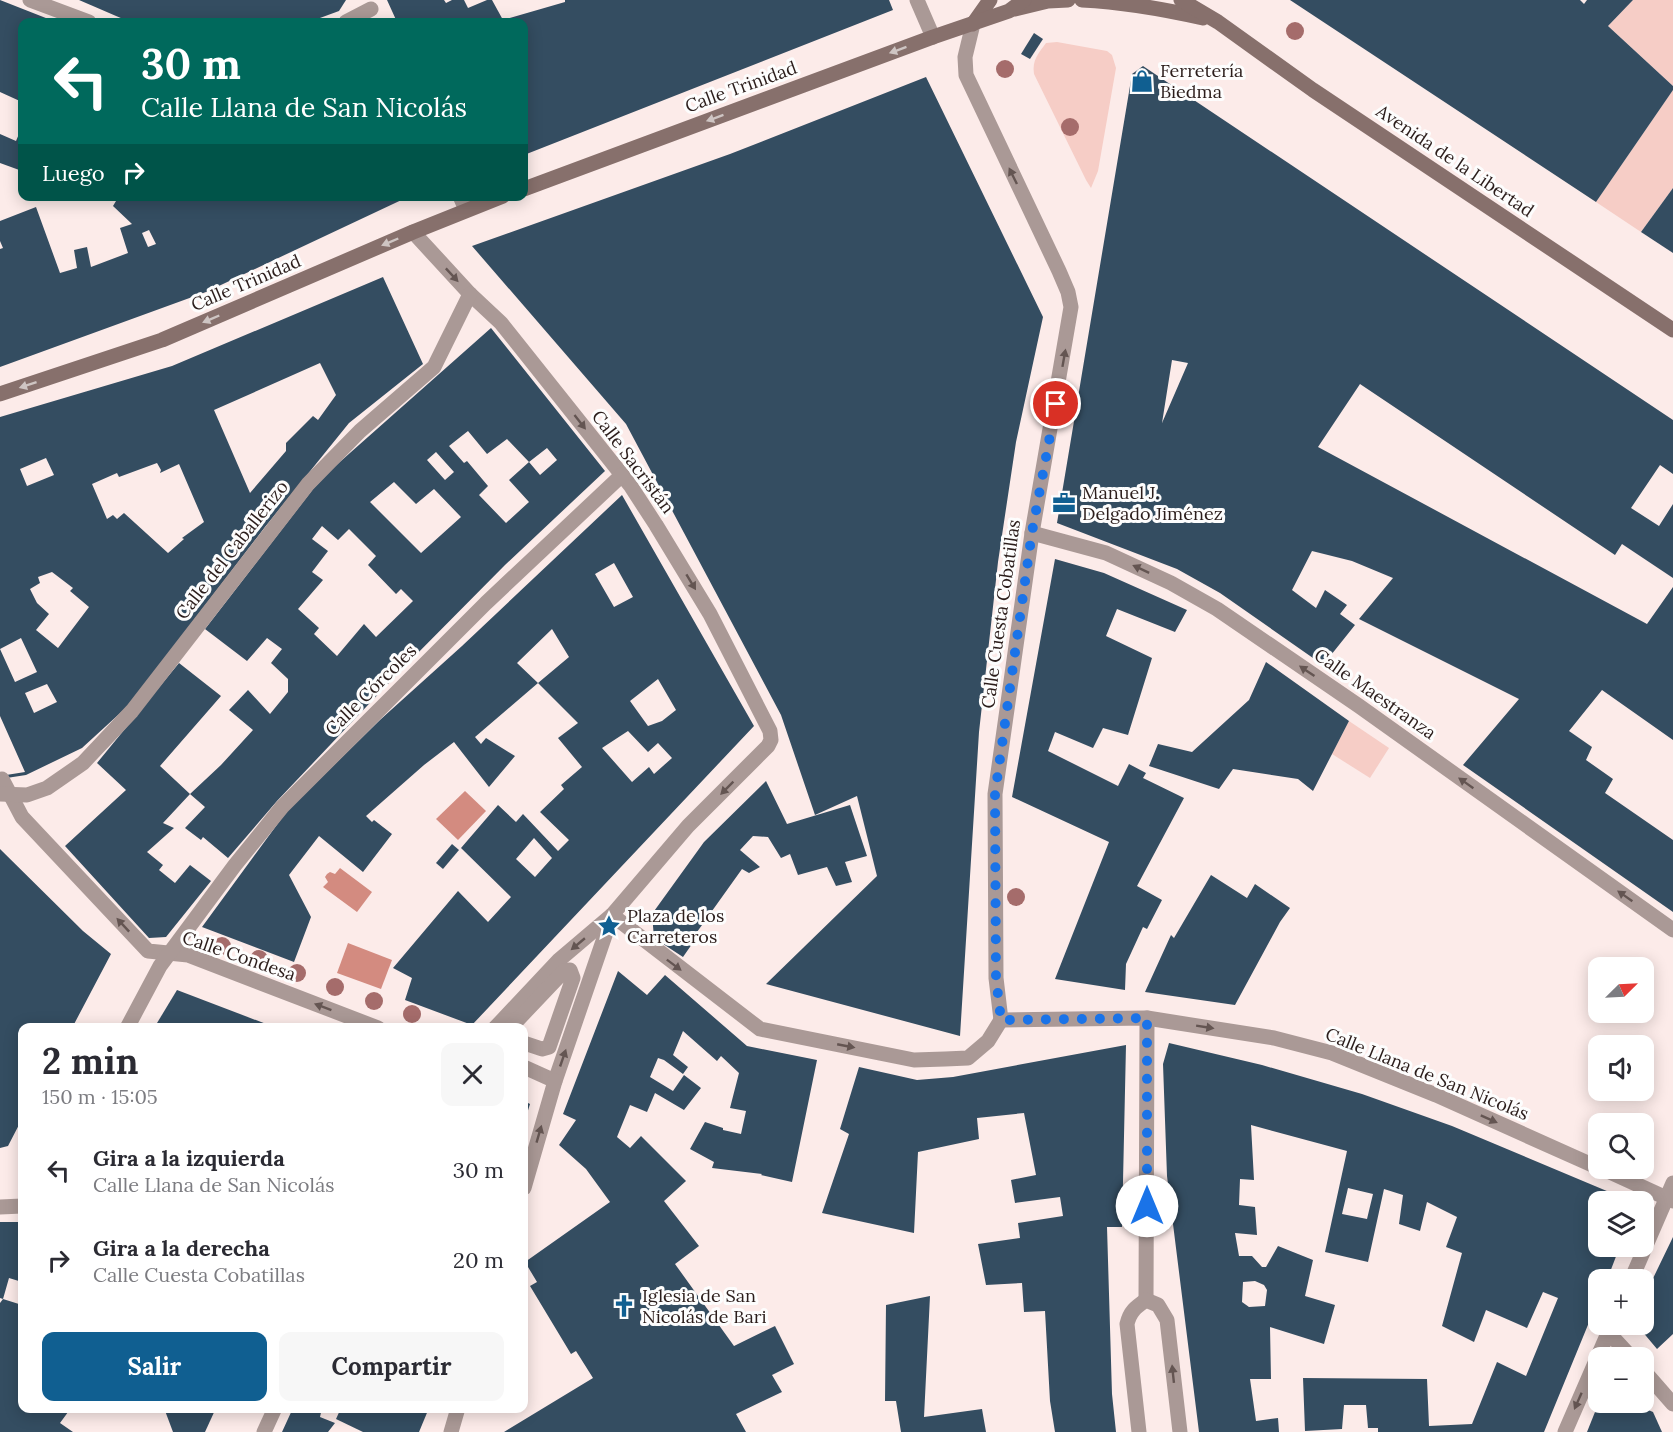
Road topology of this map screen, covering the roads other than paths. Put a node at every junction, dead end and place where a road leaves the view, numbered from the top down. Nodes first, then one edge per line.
1 (30, 0) edge
2 (917, 0) edge
3 (990, 0) edge
4 (1024, 0) edge
5 (1068, 0) edge
6 (1082, 0) edge
7 (1181, 0) edge
8 (1199, 0) edge
9 (373, 11) edge
10 (1009, 11) junction
11 (78, 18) edge
12 (356, 18) edge
13 (1218, 22) junction
14 (973, 24) junction
15 (933, 37) junction
16 (528, 188) edge
17 (463, 203) edge
18 (413, 232) junction
19 (470, 294) junction
20 (1673, 330) edge
21 (0, 394) edge
22 (622, 475) junction
23 (1032, 532) junction
24 (1, 776) edge
25 (5, 795) edge
26 (612, 915) junction
27 (1673, 930) edge
28 (171, 952) junction
29 (1147, 1018) junction
30 (1001, 1020) junction
31 (130, 1023) edge
32 (365, 1023) edge
33 (500, 1023) edge
34 (515, 1023) edge
35 (528, 1044) edge
36 (528, 1069) edge
37 (555, 1081) junction
38 (1588, 1163) edge
39 (528, 1174) edge
40 (1630, 1179) edge
41 (1671, 1194) edge
42 (18, 1206) edge
43 (0, 1207) edge
44 (1636, 1269) edge
45 (1146, 1300) junction
46 (1607, 1335) edge
47 (1654, 1382) edge
48 (1673, 1404) edge
49 (273, 1413) edge
50 (457, 1413) edge
51 (264, 1432) edge
52 (451, 1432) edge
53 (1138, 1432) edge
54 (1180, 1432) edge
55 (1564, 1432) edge

1 - 11 street
2 - 15 street
3 - 14 street
4 - 10 street, Calle Trinidad
5 - 10 street
6 - 13 street, Avenida de la Libertad
7 - 13 street, Avenida de la Libertad
8 - 13 street, Avenida de la Libertad
9 - 12 street
10 - 14 street, Calle Trinidad
13 - 20 street, Avenida de la Libertad
14 - 15 street, Calle Trinidad
23 -> 14 street, Calle Cuesta Cobatillas
15 -> 16 street, Calle Trinidad
17 - 18 street, Calle Trinidad
18 -> 19 street, Calle Sacristán
18 -> 21 street, Calle Trinidad
19 -> 22 street, Calle Sacristán
19 - 25 street, Calle del Caballerizo
22 -> 26 street, Calle Sacristán
22 - 28 street, Calle Córcoles
27 -> 23 street, Calle Maestranza
23 - 30 street, Calle Cuesta Cobatillas
24 - 25 street, Calle Condesa
28 -> 25 street, Calle Condesa
26 -> 30 street
26 -> 33 street
37 -> 26 street
28 - 31 street, Calle Córcoles
32 -> 28 street, Calle Condesa
29 - 30 street, Calle Llana de San Nicolás
29 -> 38 street, Calle Llana de San Nicolás
29 - 45 street
34 - 35 street
36 - 37 street
39 -> 37 street
40 - 41 street, Calle Llana de San Nicolás
41 - 44 street
42 - 43 street
45 - 53 street
54 -> 45 street
46 -> 55 street
47 - 48 street
49 - 51 street
50 - 52 street

